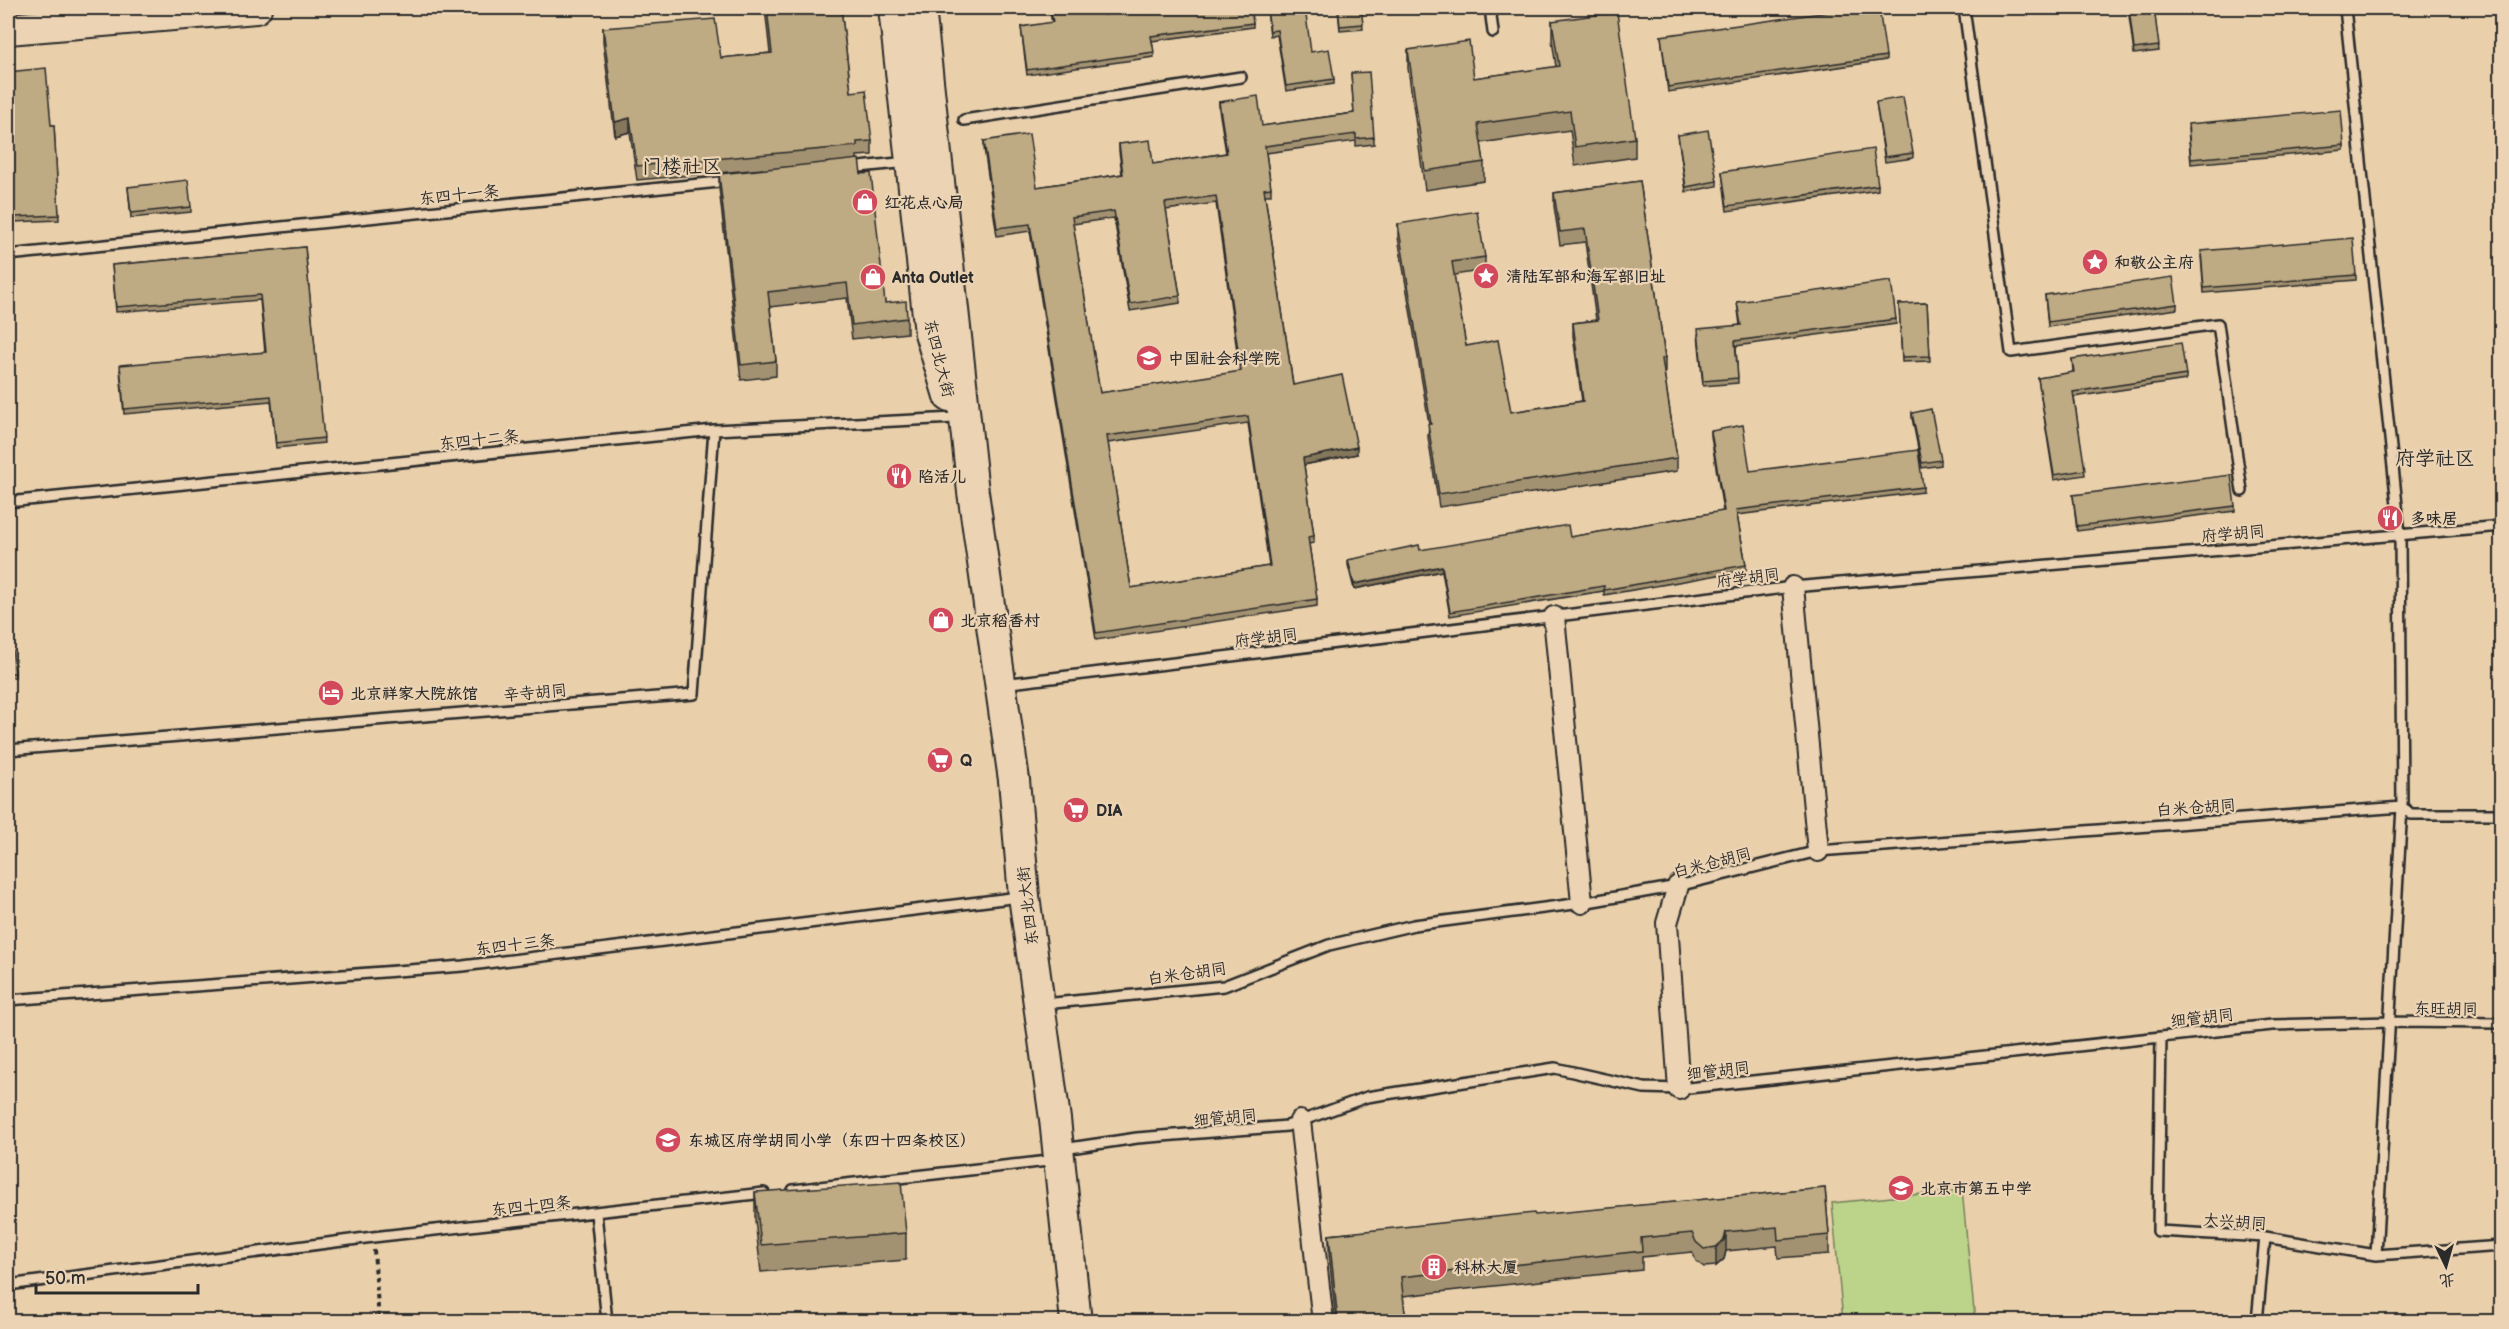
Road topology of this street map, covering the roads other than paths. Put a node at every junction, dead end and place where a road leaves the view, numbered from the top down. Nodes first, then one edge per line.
1 (256, 8) edge
2 (894, 8) edge
3 (920, 8) edge
4 (1490, 8) edge
5 (1964, 8) edge
6 (2345, 8) edge
7 (8, 30) edge
8 (1493, 32) dead end
9 (1241, 77) dead end
10 (964, 120) dead end
11 (913, 162) junction
12 (840, 169) edge
13 (744, 179) edge
14 (8, 255) edge
15 (955, 418) junction
16 (714, 430) junction
17 (2242, 491) dead end
18 (973, 492) junction
19 (8, 502) edge
20 (2502, 526) edge
21 (2400, 534) junction
22 (1793, 587) junction
23 (1554, 617) junction
24 (1001, 685) junction
25 (8, 750) edge
26 (2402, 807) junction
27 (2502, 814) edge
28 (1818, 851) junction
29 (1678, 886) junction
30 (1024, 896) junction
31 (1582, 903) junction
32 (8, 1000) edge
33 (1040, 1005) junction
34 (2391, 1022) junction
35 (2502, 1023) edge
36 (2161, 1037) junction
37 (1679, 1089) junction
38 (1300, 1121) junction
39 (1057, 1154) junction
40 (785, 1191) edge
41 (774, 1192) edge
42 (596, 1213) junction
43 (2265, 1237) junction
44 (2502, 1246) edge
45 (2376, 1255) junction
46 (8, 1286) edge
47 (607, 1322) edge
48 (1076, 1322) edge
49 (1323, 1322) edge
50 (2257, 1322) edge

1 - 7 main road
2 - 11 main road, 东四北大街
3 - 18 main road, 东四北大街
4 - 8 lane
5 - 17 lane
6 - 21 lane
9 - 10 lane
11 - 12 lane
11 - 15 main road, 东四北大街
13 - 14 lane, 东四十一条
15 - 16 lane, 东四十二条
15 - 18 main road, 东四北大街
16 - 19 lane, 东四十二条
16 - 25 lane, 辛寺胡同
18 - 24 main road, 东四北大街
20 - 21 lane, 府学胡同
21 - 22 lane, 府学胡同
21 - 26 lane
22 - 23 lane, 府学胡同
22 - 28 street
23 - 24 lane, 府学胡同
23 - 31 street
24 - 30 main road, 东四北大街
26 - 27 lane, 白米仓胡同
26 - 28 lane, 白米仓胡同
26 - 34 lane
28 - 29 lane, 白米仓胡同
29 - 31 lane, 白米仓胡同
29 - 37 street
30 - 32 lane, 东四十三条
30 - 33 main road, 东四北大街
31 - 33 lane, 白米仓胡同
33 - 39 main road, 东四北大街
34 - 35 lane, 东旺胡同
34 - 36 lane, 细管胡同
34 - 45 lane
36 - 37 lane, 细管胡同
36 - 43 lane, 大兴胡同
37 - 38 lane, 细管胡同
38 - 39 lane, 细管胡同
38 - 49 street
39 - 40 lane
39 - 48 main road, 东四北大街
41 - 42 lane, 东四十四条
42 - 46 lane, 东四十四条
42 - 47 lane
43 - 45 lane, 大兴胡同
43 - 50 lane
44 - 45 lane, 大兴胡同

